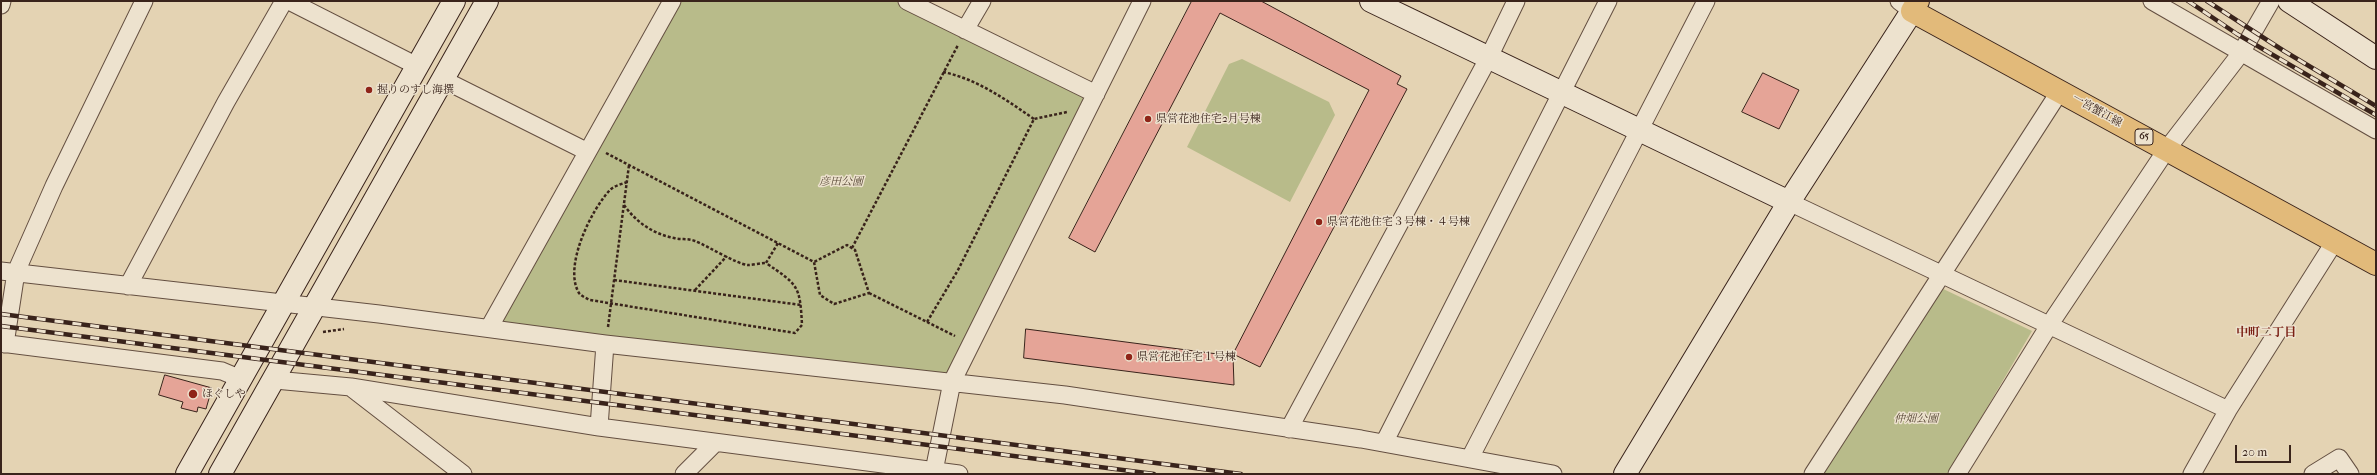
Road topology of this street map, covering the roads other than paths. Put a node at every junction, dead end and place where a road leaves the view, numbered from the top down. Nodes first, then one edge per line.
1 (2, 1) edge
2 (144, 1) edge
3 (284, 1) edge
4 (289, 1) edge
5 (454, 1) edge
6 (487, 1) edge
7 (672, 1) edge
8 (906, 1) edge
9 (982, 1) edge
10 (1142, 1) edge
11 (1371, 1) edge
12 (1516, 1) edge
13 (1608, 1) edge
14 (1706, 1) edge
15 (2152, 1) edge
16 (2271, 1) edge
17 (2289, 1) edge
18 (1, 4) edge
19 (1910, 4) edge
20 (965, 30) junction
21 (2241, 52) junction
22 (1489, 57) junction
23 (2376, 58) edge
24 (417, 66) junction
25 (442, 79) junction
26 (2060, 91) junction
27 (1563, 92) junction
28 (1092, 101) junction
29 (1640, 130) junction
30 (2376, 130) edge
31 (588, 148) junction
32 (2167, 149) junction
33 (1789, 202) junction
34 (2335, 241) junction
35 (2376, 264) edge
36 (9, 272) edge
37 (1942, 274) junction
38 (128, 286) junction
39 (283, 304) junction
40 (313, 308) junction
41 (2050, 324) junction
42 (489, 328) junction
43 (3, 344) edge
44 (605, 344) junction
45 (241, 379) junction
46 (275, 380) junction
47 (952, 382) junction
48 (351, 387) junction
49 (2228, 410) junction
50 (598, 428) junction
51 (1289, 429) junction
52 (715, 443) junction
53 (1384, 443) junction
54 (1470, 458) junction
55 (934, 471) junction
56 (187, 474) edge
57 (220, 474) edge
58 (463, 474) edge
59 (684, 474) edge
60 (959, 474) edge
61 (1553, 474) edge
62 (1625, 474) edge
63 (1813, 474) edge
64 (1957, 474) edge
65 (2192, 474) edge
66 (2313, 474) edge
67 (2350, 474) edge

1 - 18 street
2 - 36 street
3 - 38 street
4 - 24 street
5 - 24 street
6 - 25 street
7 - 31 street
8 - 20 street
9 - 20 street
10 - 28 street
11 - 22 street
12 - 22 street
13 - 27 street
14 - 29 street
15 - 21 street
16 - 21 street
17 - 23 street
19 - 26 main road, 一宮蟹江線 / 65
19 - 33 street
20 - 28 street
21 - 30 street
21 - 32 street
22 - 27 street
22 - 51 street
24 - 39 street
25 - 31 street
25 - 40 street
26 - 32 main road, 一宮蟹江線 / 65
26 - 37 street
27 - 29 street
27 - 53 street
28 - 47 street
29 - 33 street
29 - 54 street
31 - 42 street
32 - 34 main road, 一宮蟹江線 / 65
32 - 41 street
33 - 37 street
33 - 62 street
34 - 35 main road, 一宮蟹江線 / 65
34 - 49 street
36 - 38 street
36 - 43 street
37 - 41 street
37 - 63 street
38 - 39 street
39 - 40 street
39 - 45 street
40 - 42 street
40 - 46 street
41 - 49 street
41 - 64 street
42 - 44 street
43 - 45 street
44 - 47 street
44 - 50 street
45 - 56 street
46 - 48 street
46 - 57 street
47 - 51 street
47 - 55 street
48 - 50 street
48 - 58 street
49 - 65 street
50 - 52 street
51 - 53 street
52 - 55 street
52 - 59 street
53 - 54 street
54 - 61 street
55 - 60 street
66 - 67 street

